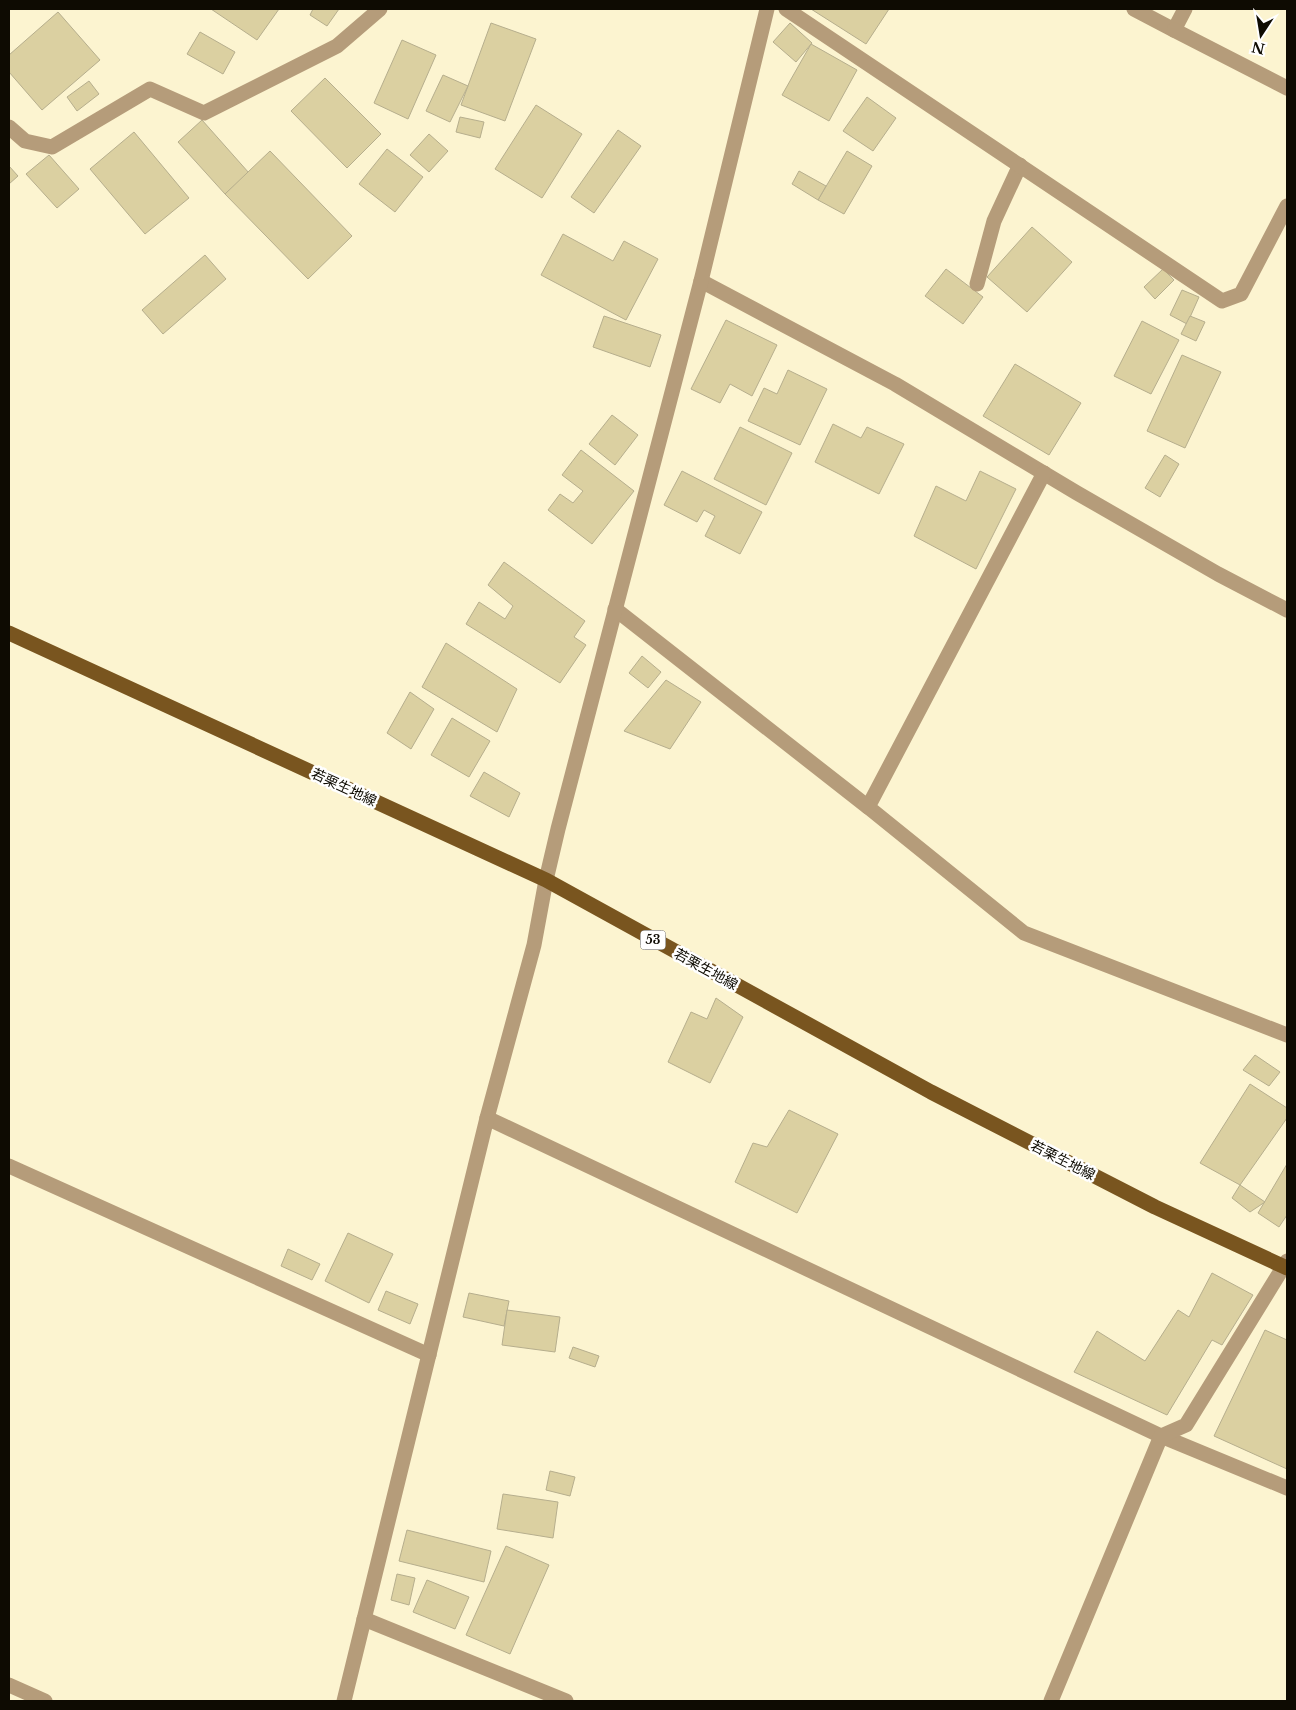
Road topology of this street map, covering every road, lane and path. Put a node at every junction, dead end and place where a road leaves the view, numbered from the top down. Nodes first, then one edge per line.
1 (380, 9) edge
2 (767, 9) edge
3 (786, 9) edge
4 (1134, 9) edge
5 (1185, 9) edge
6 (1174, 30) junction
7 (1287, 88) edge
8 (9, 127) edge
9 (1020, 165) junction
10 (1287, 206) edge
11 (701, 281) junction
12 (977, 284) dead end
13 (1044, 473) junction
14 (616, 610) junction
15 (1287, 610) edge
16 (9, 633) edge
17 (868, 807) junction
18 (546, 880) junction
19 (1287, 1035) edge
20 (486, 1118) junction
21 (9, 1166) edge
22 (1286, 1265) edge
23 (429, 1354) junction
24 (1161, 1436) junction
25 (1287, 1488) edge
26 (364, 1619) junction
27 (9, 1685) edge
28 (45, 1701) edge
29 (344, 1701) edge
30 (566, 1701) edge
31 (1051, 1701) edge

1 - 8 street
2 - 11 street
3 - 9 street
4 - 6 street
5 - 6 street
6 - 7 street
9 - 10 street
9 - 12 street
11 - 13 street
11 - 14 street
13 - 15 street
13 - 17 street
14 - 17 street
14 - 18 street
16 - 18 main road, 若栗生地線 / 53
17 - 19 street
18 - 20 street
18 - 22 main road, 若栗生地線 / 53
20 - 23 street
20 - 24 street
21 - 23 street
22 - 24 street
23 - 26 street
24 - 25 street
24 - 31 street
26 - 29 street
26 - 30 street
27 - 28 street

